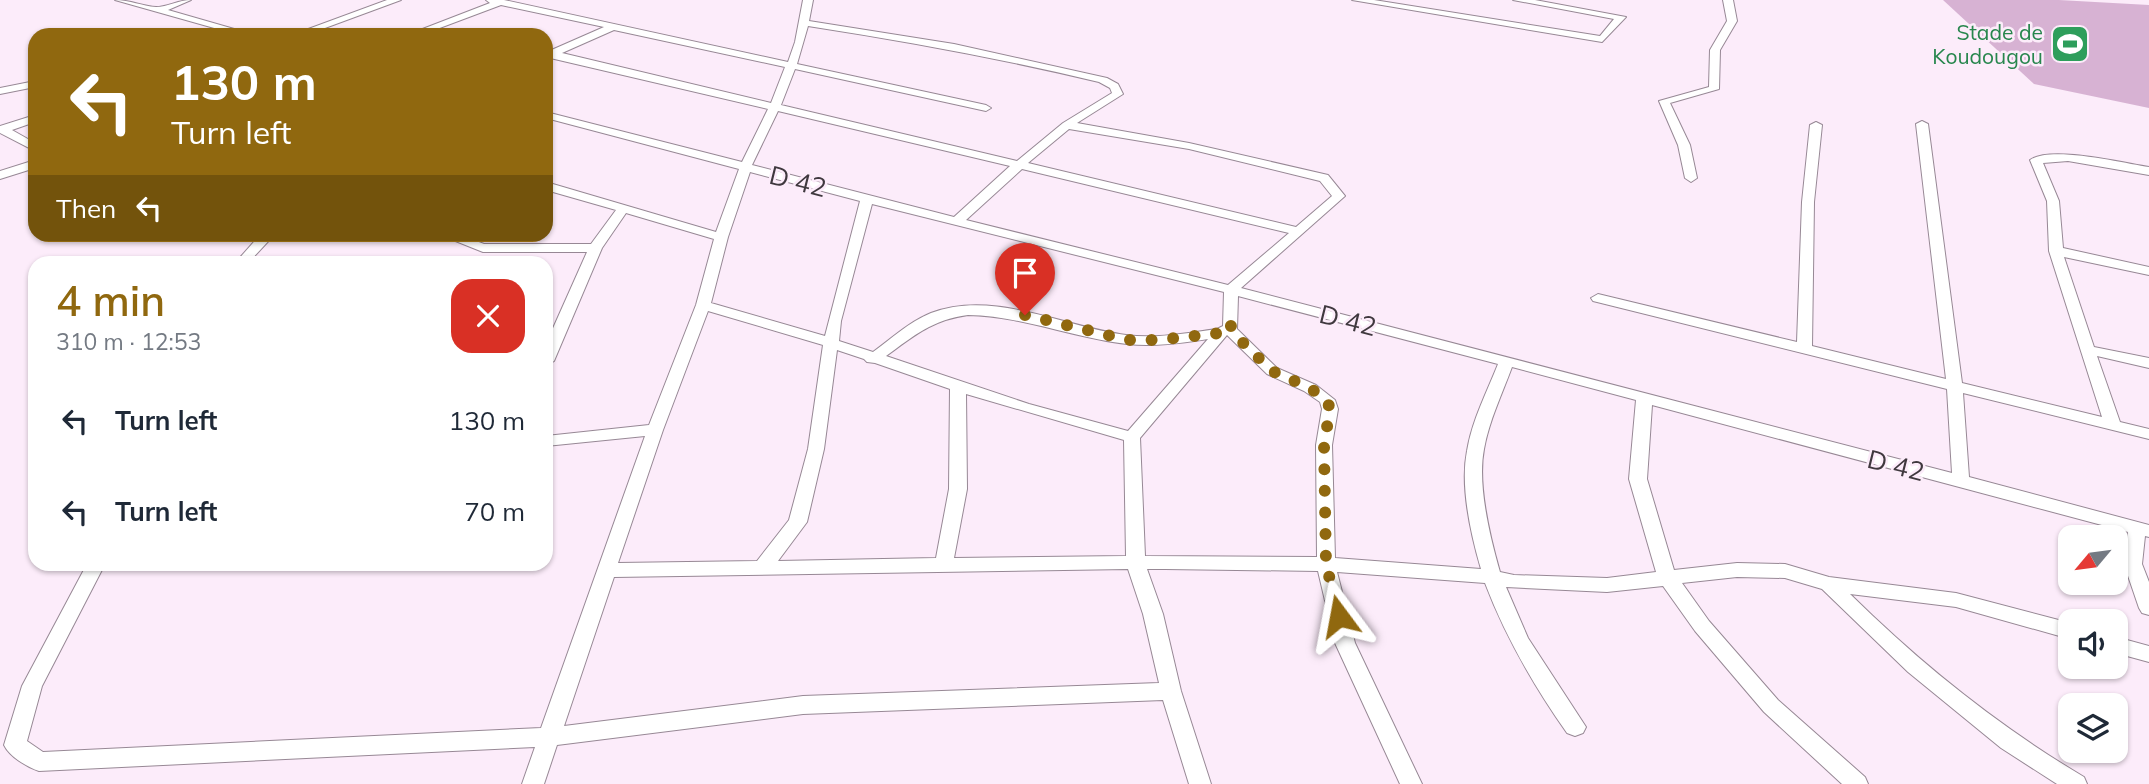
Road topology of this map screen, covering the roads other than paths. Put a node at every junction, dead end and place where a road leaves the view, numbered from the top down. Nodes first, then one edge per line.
1 (120, 0) edge
2 (186, 0) edge
3 (396, 0) edge
4 (808, 0) edge
5 (1357, 0) edge
6 (1518, 0) edge
7 (1728, 0) edge
8 (496, 1) edge
9 (1376, 1) edge
10 (159, 10) junction
11 (804, 23) junction
12 (615, 26) junction
13 (225, 28) edge
14 (317, 28) edge
15 (429, 28) edge
16 (553, 53) edge
17 (553, 56) edge
18 (792, 64) junction
19 (28, 85) edge
20 (0, 91) edge
21 (775, 107) junction
22 (986, 108) dead end
23 (553, 117) edge
24 (28, 120) edge
25 (1922, 124) dead end
26 (1067, 125) junction
27 (1816, 125) dead end
28 (1, 130) edge
29 (28, 144) edge
30 (1019, 165) junction
31 (28, 166) edge
32 (745, 167) junction
33 (2149, 171) edge
34 (0, 174) edge
35 (1691, 178) dead end
36 (553, 189) edge
37 (867, 199) junction
38 (623, 209) junction
39 (957, 222) junction
40 (1298, 231) junction
41 (721, 237) junction
42 (261, 242) edge
43 (468, 242) edge
44 (483, 247) junction
45 (595, 248) junction
46 (2056, 251) junction
47 (248, 256) edge
48 (478, 256) edge
49 (2149, 271) edge
50 (1231, 290) junction
51 (1598, 298) dead end
52 (703, 305) junction
53 (1225, 328) junction
54 (831, 344) junction
55 (553, 346) edge
56 (1804, 349) junction
57 (2089, 350) junction
58 (872, 359) junction
59 (1507, 361) junction
60 (2149, 363) edge
61 (1955, 386) junction
62 (958, 387) junction
63 (1644, 400) junction
64 (2113, 425) junction
65 (655, 430) junction
66 (2149, 434) edge
67 (1132, 437) junction
68 (553, 440) edge
69 (1961, 482) junction
70 (2143, 529) edge
71 (944, 564) junction
72 (1136, 564) junction
73 (1326, 564) junction
74 (763, 566) junction
75 (607, 570) junction
76 (92, 571) edge
77 (1666, 576) junction
78 (1491, 577) junction
79 (1829, 584) junction
80 (2149, 608) edge
81 (2058, 629) edge
82 (2128, 648) edge
83 (2149, 654) edge
84 (1171, 691) junction
85 (1575, 727) dead end
86 (550, 737) junction
87 (533, 784) edge
88 (1200, 784) edge
89 (1411, 784) edge
90 (1857, 784) edge
91 (2076, 784) edge

1 - 10 street
2 - 10 street
3 - 14 street
4 - 11 street
5 - 9 street
6 - 9 street
7 - 35 street
8 - 12 street
8 - 15 street
10 - 13 street
11 - 18 street
11 - 26 street
12 - 16 street
12 - 18 street
17 - 21 street
18 - 21 street
18 - 22 street
19 - 20 street
21 - 30 street
21 - 32 street
23 - 32 street, D 42 / D 42
24 - 28 street
25 - 61 street
26 - 30 street
26 - 40 street
27 - 56 street
28 - 29 street
30 - 39 street
30 - 40 street
31 - 34 street
32 - 37 street, D 42 / D 42
32 - 41 street
33 - 46 street
36 - 38 street
37 - 39 street, D 42 / D 42
37 - 54 street
38 - 41 street
38 - 45 street
39 - 50 street, D 42 / D 42
40 - 50 street
41 - 52 street
42 - 47 street
43 - 44 street
44 - 45 street
44 - 48 street
45 - 55 street
46 - 49 street
46 - 57 street
50 - 53 street
50 - 59 street, D 42 / D 42
51 - 56 street
52 - 54 street
52 - 65 street
53 - 58 street
53 - 67 street
53 - 73 street
54 - 58 street
54 - 74 street
56 - 61 street
57 - 60 street
57 - 64 street
58 - 62 street
59 - 63 street, D 42 / D 42
59 - 78 street
61 - 64 street
61 - 69 street
62 - 67 street
62 - 71 street
63 - 69 street, D 42 / D 42
63 - 77 street
64 - 66 street
65 - 68 street
65 - 75 street
67 - 72 street
69 - 70 street, D 42 / D 42
70 - 80 street
71 - 72 street
71 - 74 street
72 - 73 street
72 - 84 street
73 - 78 street
73 - 89 street
74 - 75 street
75 - 86 street
76 - 86 street
77 - 78 street
77 - 79 street
77 - 90 street
78 - 85 street
79 - 81 street
79 - 91 street
82 - 83 street
84 - 86 street
84 - 88 street
86 - 87 street

